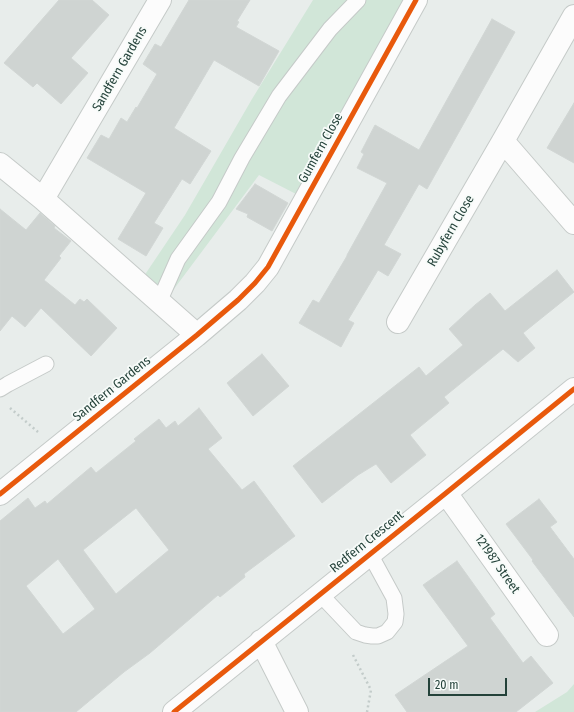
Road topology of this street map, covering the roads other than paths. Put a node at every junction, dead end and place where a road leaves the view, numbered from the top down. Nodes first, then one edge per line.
1 (160, 0) edge
2 (358, 0) edge
3 (416, 0) edge
4 (574, 16) edge
5 (503, 141) junction
6 (0, 164) edge
7 (43, 199) junction
8 (574, 222) edge
9 (238, 300) joint
10 (159, 302) junction
11 (398, 322) dead end
12 (197, 335) junction
13 (46, 364) dead end
14 (0, 389) edge
15 (574, 389) edge
16 (446, 493) junction
17 (0, 494) edge
18 (370, 554) junction
19 (320, 594) junction
20 (547, 635) dead end
21 (261, 641) junction
22 (174, 712) edge
23 (297, 712) edge

1 - 7 street, Sandfern Gardens
2 - 10 lane
3 - 9 street, Gumfern Close
4 - 5 street, Rubyfern Close
5 - 8 street
5 - 11 street, Rubyfern Close
6 - 7 street
7 - 10 street
9 - 12 street, Sandfern Gardens
10 - 12 street
12 - 17 street, Sandfern Gardens
13 - 14 lane
15 - 16 street, Redfern Crescent
16 - 18 street, Redfern Crescent
16 - 20 street, 121987 Street
18 - 19 street, Redfern Crescent
18 - 19 lane
19 - 21 street, Redfern Crescent
21 - 22 street, Redfern Crescent
21 - 23 street

